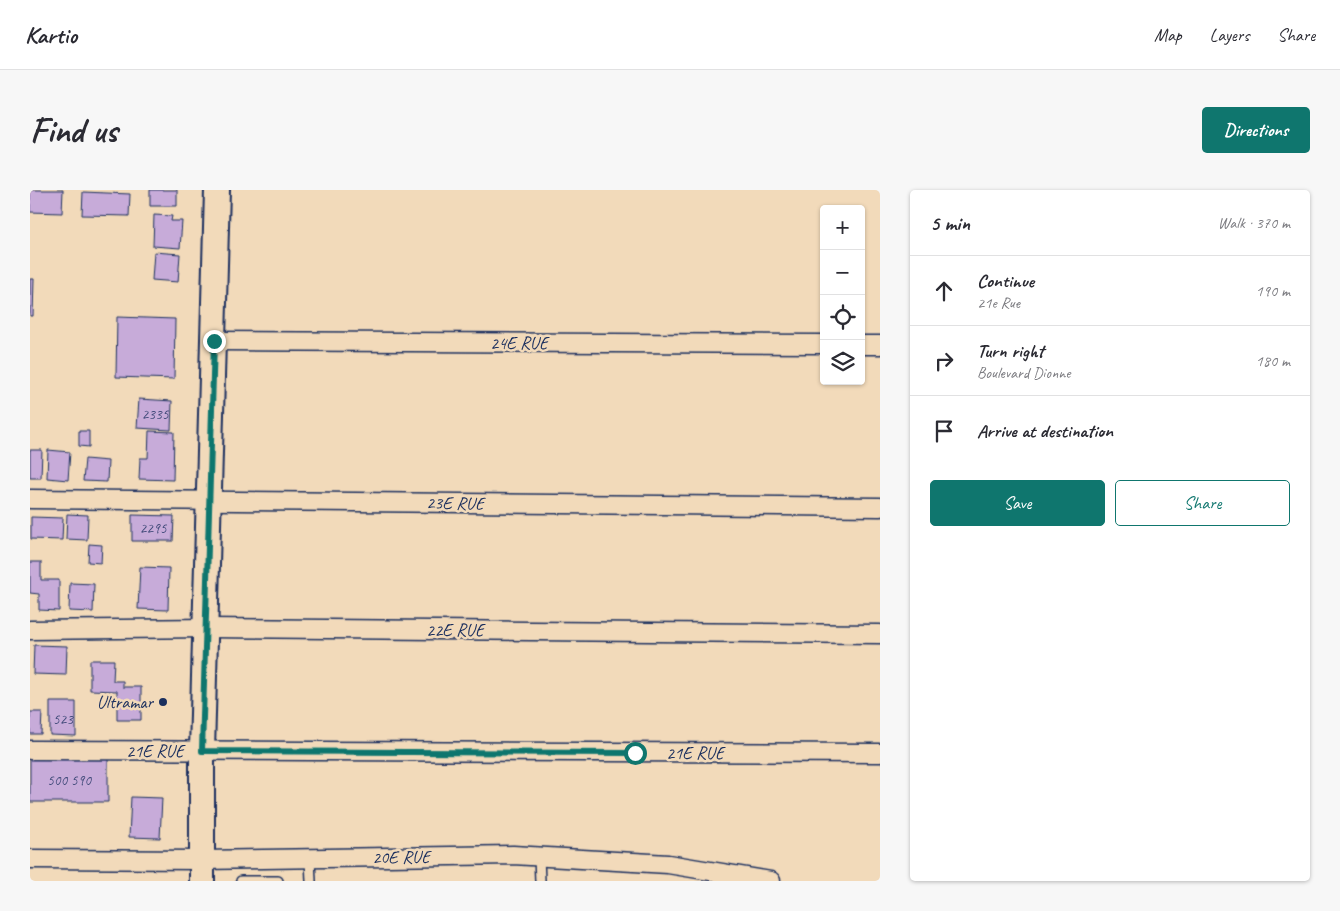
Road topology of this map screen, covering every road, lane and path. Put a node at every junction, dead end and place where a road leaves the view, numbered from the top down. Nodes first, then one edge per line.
1 (217, 190) edge
2 (214, 341) junction
3 (820, 344) edge
4 (865, 345) edge
5 (880, 345) edge
6 (30, 499) edge
7 (210, 500) junction
8 (880, 507) edge
9 (207, 628) junction
10 (30, 630) edge
11 (880, 634) edge
12 (30, 750) edge
13 (202, 751) junction
14 (880, 753) edge
15 (539, 856) junction
16 (30, 859) edge
17 (310, 859) junction
18 (202, 871) edge
19 (241, 881) edge
20 (278, 881) edge
21 (311, 881) edge
22 (540, 881) edge
23 (771, 881) edge

1 - 2 main road
2 - 3 street, 24E RUE
2 - 7 main road
4 - 5 street
6 - 7 street, 23E RUE
7 - 8 street, 23E RUE
7 - 9 main road
9 - 10 street, 22E RUE
9 - 11 street, 22E RUE
9 - 13 main road
12 - 13 street, 21E RUE
13 - 14 street, 21E RUE
13 - 18 main road
15 - 17 street, 20E RUE
15 - 22 lane
15 - 23 street, 20E RUE
16 - 18 street, 20E RUE
17 - 18 street, 20E RUE
17 - 21 lane
19 - 20 lane

